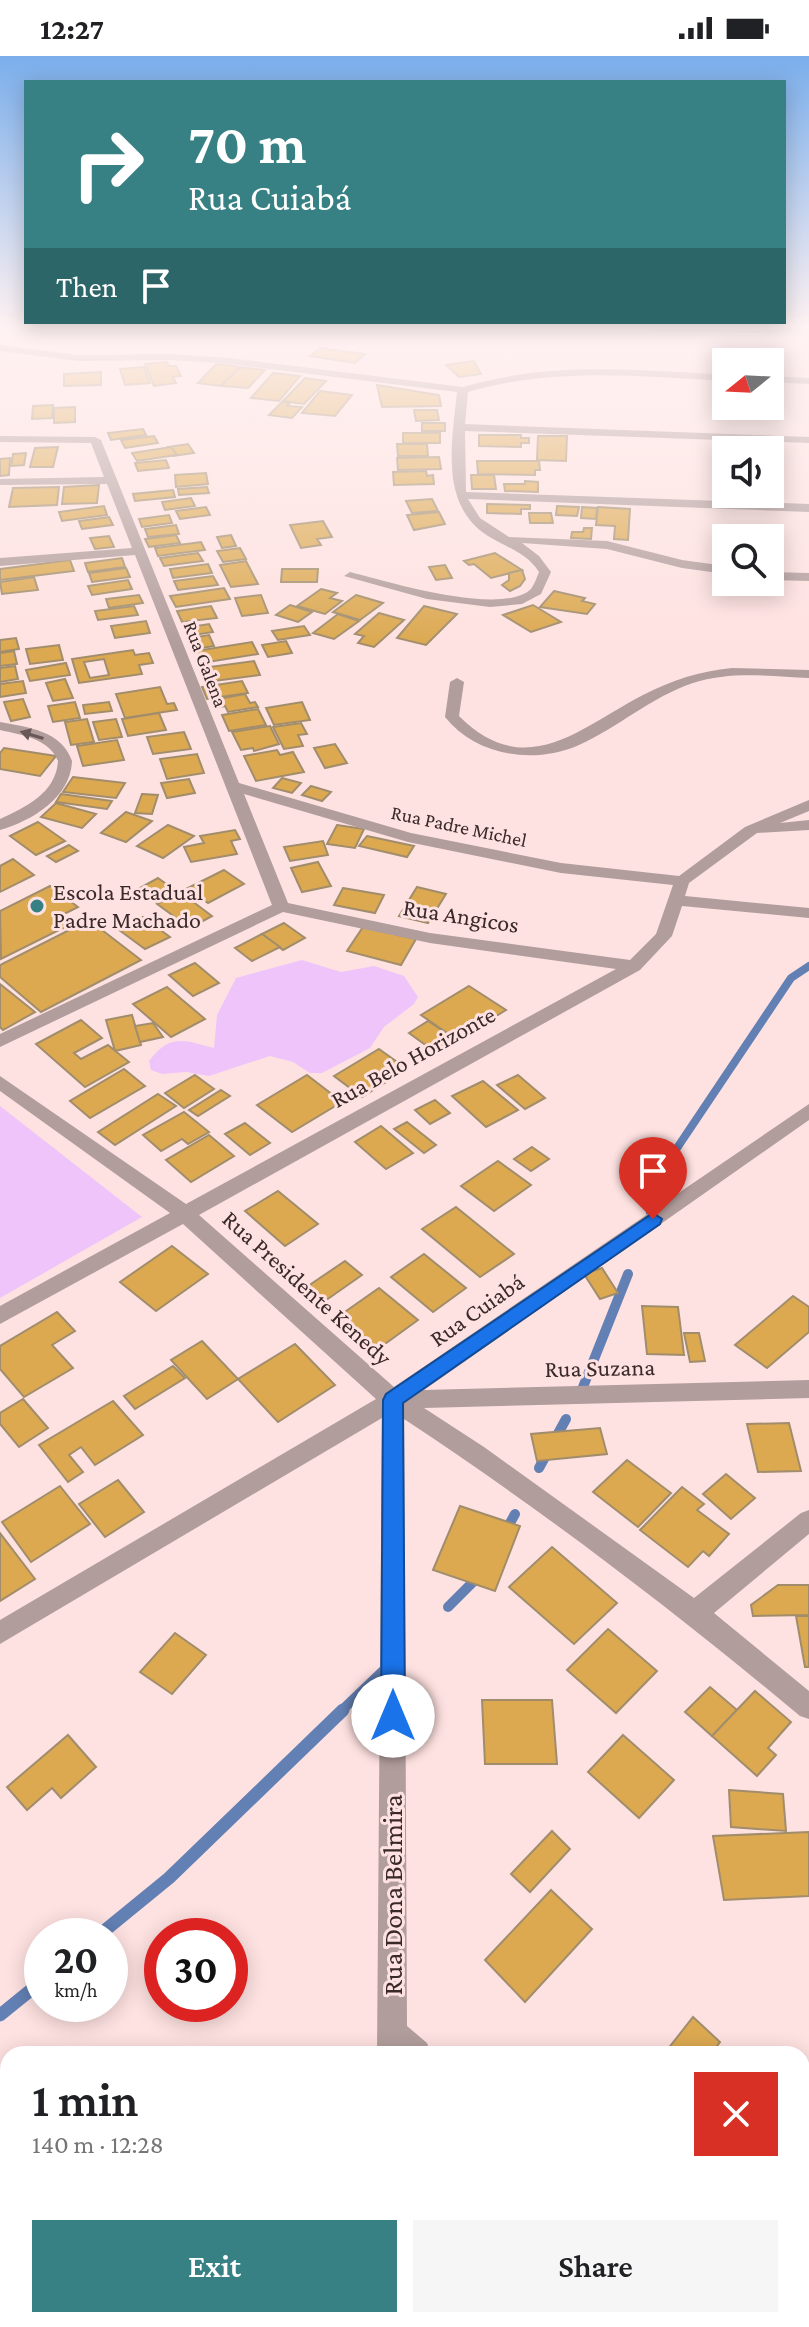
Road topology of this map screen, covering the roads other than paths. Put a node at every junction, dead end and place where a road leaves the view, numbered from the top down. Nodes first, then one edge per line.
1 (459, 435) edge
2 (674, 435) edge
3 (0, 439) edge
4 (809, 440) edge
5 (110, 480) junction
6 (0, 482) edge
7 (461, 495) junction
8 (809, 508) edge
9 (502, 538) junction
10 (140, 551) junction
11 (0, 562) edge
12 (712, 568) edge
13 (350, 576) dead end
14 (784, 576) edge
15 (809, 577) edge
16 (809, 674) edge
17 (457, 682) dead end
18 (0, 726) edge
19 (232, 786) junction
20 (809, 805) edge
21 (0, 825) edge
22 (809, 825) edge
23 (751, 830) junction
24 (682, 881) junction
25 (675, 900) junction
26 (281, 907) junction
27 (809, 913) edge
28 (634, 966) junction
29 (0, 1041) edge
30 (0, 1082) edge
31 (809, 1111) edge
32 (184, 1213) junction
33 (0, 1316) edge
34 (809, 1389) edge
35 (393, 1400) junction
36 (809, 1520) edge
37 (695, 1613) junction
38 (0, 1633) edge
39 (809, 1707) edge
40 (392, 2044) edge

1 - 7 street
2 - 4 street
3 - 5 street, Rua Galena
5 - 6 street
5 - 10 street, Rua Galena
7 - 8 street
7 - 9 street
9 - 12 street
9 - 13 street
10 - 11 street
10 - 19 street, Rua Galena
14 - 15 street
16 - 17 street
21 -> 18 street
19 - 24 street, Rua Padre Michel
19 - 26 street, Rua Galena
20 - 23 street
22 - 23 street
23 - 24 street
24 - 25 street, Rua Belo Horizonte
25 - 27 street
25 - 28 street, Rua Belo Horizonte
26 - 28 street, Rua Angicos
26 - 29 street
28 - 32 street, Rua Belo Horizonte
30 - 32 street, Rua Presidente Kenedy
31 - 35 street, Rua Cuiabá
32 - 33 street, Rua Belo Horizonte
32 - 35 street, Rua Presidente Kenedy
34 - 35 street, Rua Suzana
35 - 37 street, Rua Presidente Kenedy
35 - 38 street, Rua Cuiabá
35 - 40 street, Rua Dona Belmira
36 - 37 street
37 - 39 street, Rua Presidente Kenedy

